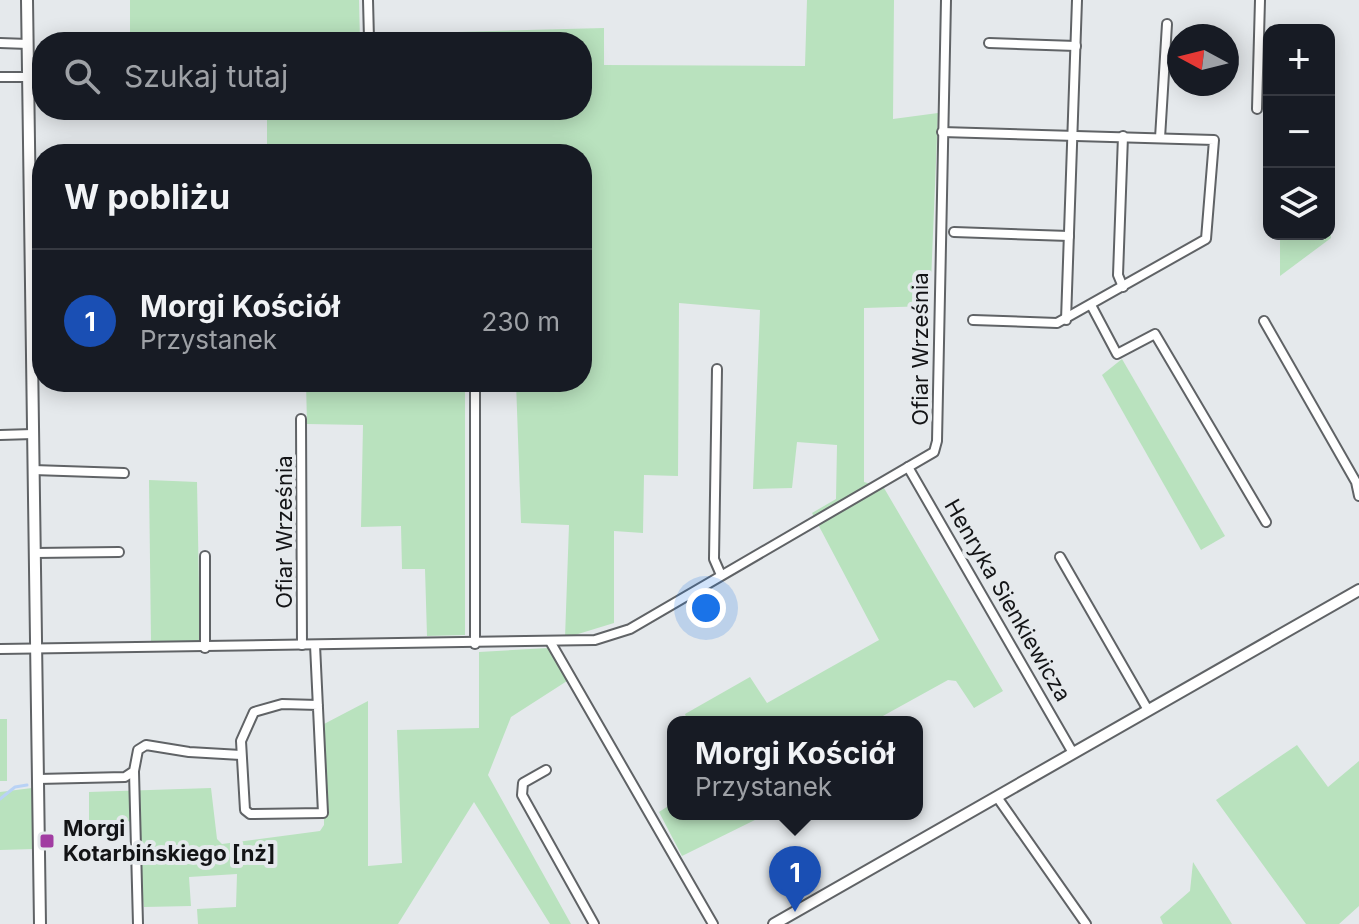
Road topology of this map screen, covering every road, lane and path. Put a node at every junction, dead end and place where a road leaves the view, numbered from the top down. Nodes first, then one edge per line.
1 (27, 0) edge
2 (368, 0) edge
3 (946, 0) edge
4 (1077, 0) edge
5 (1260, 0) edge
6 (1167, 24) dead end
7 (369, 32) edge
8 (0, 43) edge
9 (989, 43) dead end
10 (28, 44) junction
11 (1076, 46) junction
12 (0, 77) edge
13 (28, 77) junction
14 (1257, 109) dead end
15 (942, 132) junction
16 (1072, 134) junction
17 (1123, 136) junction
18 (1160, 138) junction
19 (954, 232) dead end
20 (1069, 236) junction
21 (1123, 287) junction
22 (1091, 305) junction
23 (973, 320) dead end
24 (1066, 320) junction
25 (1264, 321) dead end
26 (32, 363) edge
27 (717, 369) dead end
28 (32, 392) edge
29 (475, 392) edge
30 (301, 419) dead end
31 (33, 434) junction
32 (0, 435) edge
33 (908, 467) junction
34 (33, 470) junction
35 (124, 473) dead end
36 (1359, 496) edge
37 (1266, 522) dead end
38 (119, 552) dead end
39 (35, 553) junction
40 (205, 556) dead end
41 (1060, 557) dead end
42 (721, 575) junction
43 (1359, 590) edge
44 (551, 643) junction
45 (475, 644) junction
46 (302, 645) junction
47 (315, 645) junction
48 (205, 648) junction
49 (0, 649) edge
50 (36, 650) junction
51 (318, 705) junction
52 (1148, 710) junction
53 (1073, 753) junction
54 (241, 755) junction
55 (546, 770) dead end
56 (134, 771) junction
57 (38, 779) junction
58 (997, 797) junction
59 (40, 924) edge
60 (138, 924) edge
61 (594, 924) edge
62 (713, 924) edge
63 (774, 924) edge
64 (1086, 924) edge

1 - 10 street
2 - 7 street
3 - 15 street, Ofiar Września
4 - 11 street
5 - 14 street
6 - 18 street
8 - 10 street
9 - 11 street
10 - 13 street
11 - 16 street
12 - 13 street
13 - 26 street
15 - 16 street
15 - 33 street, Ofiar Września
16 - 17 street
16 - 20 street
17 - 18 street
17 - 21 street
18 - 21 street
19 - 20 street
20 - 24 street
21 - 22 street
22 - 24 street
22 - 37 street
23 - 24 street
25 - 36 street
27 - 42 street
28 - 31 street
29 - 45 street
30 - 46 street, Ofiar Września
31 - 32 street
31 - 34 street
33 - 42 street, Ofiar Września
33 - 53 street, Henryka Sienkiewicza
34 - 35 street
34 - 39 street
38 - 39 street
39 - 50 street
40 - 48 street
41 - 52 street
42 - 44 street, Ofiar Września
43 - 52 street
44 - 45 street, Ofiar Września
44 - 62 street
45 - 47 street, Ofiar Września
46 - 47 street, Ofiar Września
46 - 48 street, Ofiar Września
47 - 51 street
48 - 50 street, Ofiar Września
49 - 50 street, Ofiar Września
50 - 57 street
51 - 54 street
51 - 54 street
52 - 53 street
53 - 58 street
54 - 56 street
55 - 61 street
56 - 57 street
56 - 60 street
57 - 59 street
58 - 63 street
58 - 64 street

